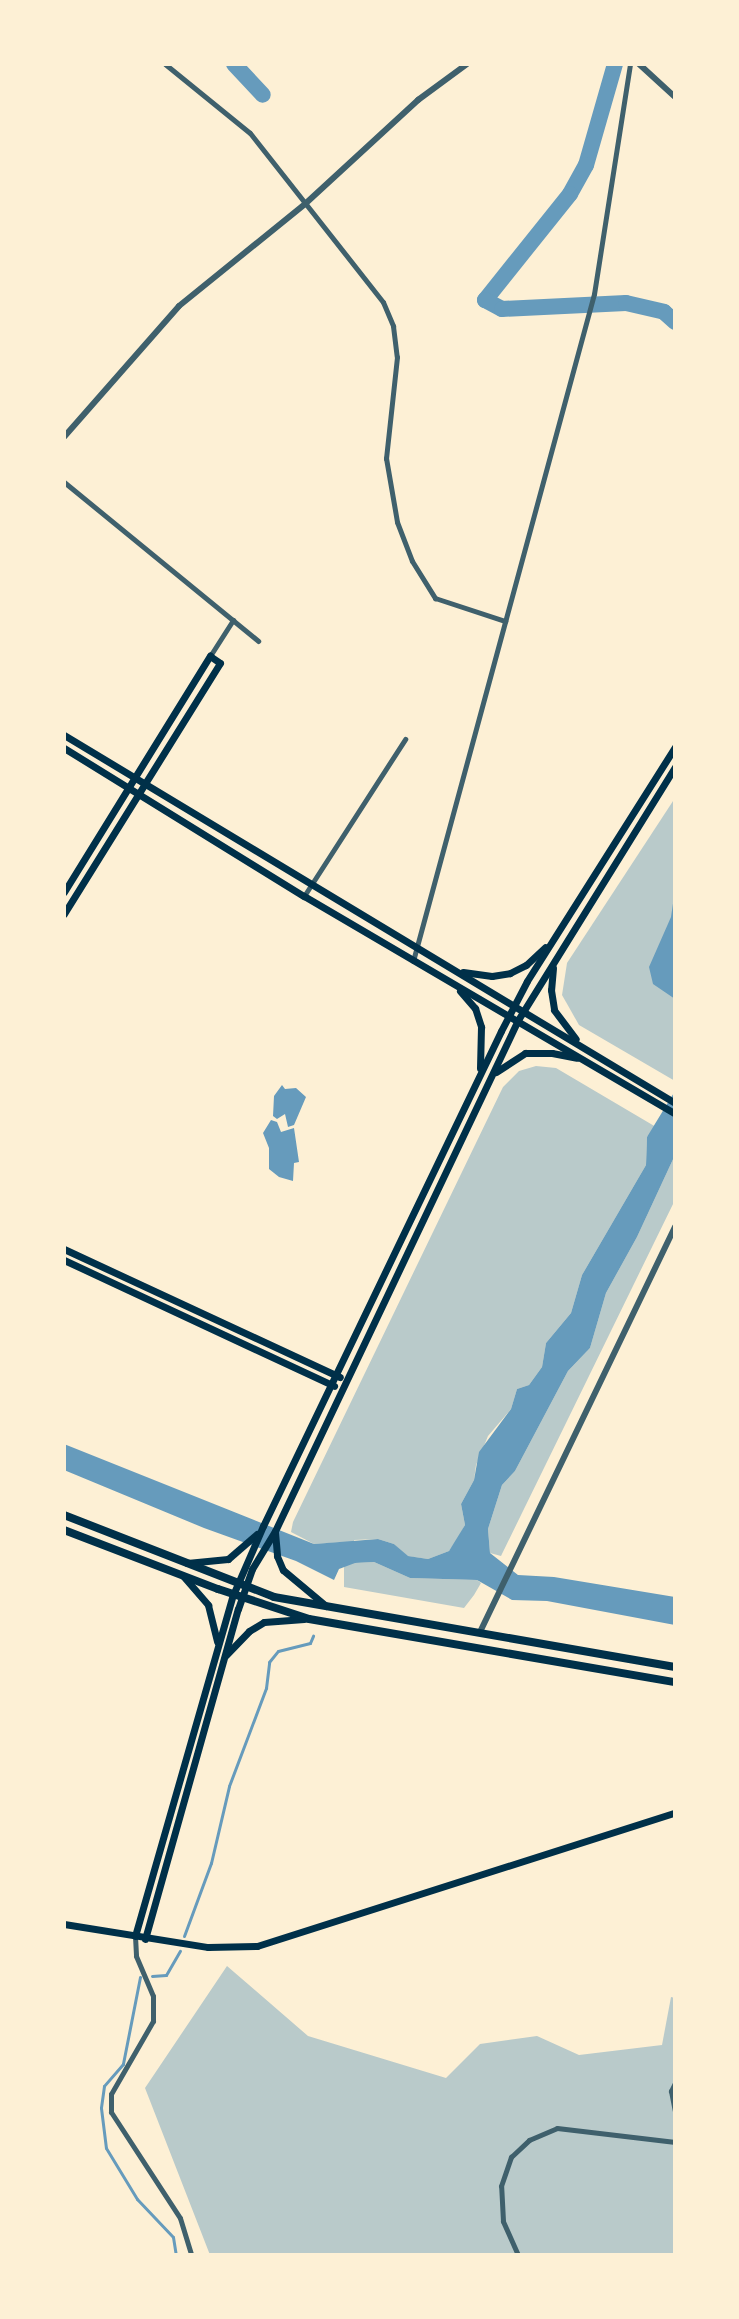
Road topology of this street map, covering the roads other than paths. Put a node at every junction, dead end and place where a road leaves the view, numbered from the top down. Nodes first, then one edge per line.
1 (165, 64) edge
2 (467, 64) edge
3 (630, 64) edge
4 (639, 64) edge
5 (675, 97) edge
6 (305, 204) junction
7 (64, 437) edge
8 (64, 482) edge
9 (233, 620) junction
10 (505, 621) junction
11 (258, 641) dead end
12 (210, 656) junction
13 (64, 735) edge
14 (405, 739) dead end
15 (675, 747) edge
16 (64, 748) edge
17 (675, 767) edge
18 (134, 777) junction
19 (145, 784) junction
20 (128, 787) junction
21 (139, 793) junction
22 (312, 884) junction
23 (64, 892) edge
24 (304, 896) junction
25 (64, 914) edge
26 (555, 937) junction
27 (417, 949) junction
28 (562, 949) junction
29 (413, 961) junction
30 (454, 970) junction
31 (449, 982) junction
32 (514, 1006) junction
33 (523, 1011) junction
34 (509, 1015) junction
35 (518, 1020) junction
36 (590, 1051) junction
37 (586, 1061) junction
38 (478, 1078) junction
39 (487, 1083) junction
40 (675, 1103) edge
41 (675, 1114) edge
42 (675, 1226) edge
43 (64, 1249) edge
44 (64, 1260) edge
45 (336, 1376) junction
46 (346, 1380) junction
47 (332, 1385) junction
48 (341, 1389) junction
49 (64, 1515) edge
50 (263, 1526) junction
51 (64, 1530) edge
52 (275, 1531) junction
53 (184, 1563) junction
54 (182, 1576) junction
55 (241, 1586) junction
56 (237, 1596) junction
57 (331, 1610) junction
58 (309, 1619) junction
59 (480, 1632) junction
60 (218, 1647) junction
61 (224, 1657) junction
62 (675, 1667) edge
63 (675, 1682) edge
64 (675, 1813) edge
65 (64, 1924) edge
66 (135, 1936) junction
67 (145, 1939) junction
68 (675, 2083) edge
69 (675, 2111) edge
70 (675, 2142) edge
71 (191, 2255) edge
72 (518, 2255) edge

1 - 6 street
2 - 6 street
3 - 10 street
4 - 5 street
6 - 7 street
6 - 10 street
8 - 9 street
9 - 11 street
9 - 12 street
10 - 27 street
12 - 18 main road
12 - 19 main road
13 - 18 main road
14 - 22 street
15 - 26 main road
16 - 20 main road
17 - 28 main road
18 - 19 main road
18 - 20 main road
19 - 21 main road
19 - 22 main road
20 - 21 main road
20 - 23 main road
21 - 24 main road
21 - 25 main road
22 - 24 street
22 - 27 main road
24 - 29 main road
26 - 30 main road
26 - 32 main road
27 - 29 street
27 - 30 main road
28 - 33 main road
28 - 36 main road
29 - 31 main road
30 - 32 main road
31 - 34 main road
31 - 38 main road
32 - 33 main road
32 - 34 main road
33 - 35 main road
33 - 36 main road
34 - 35 main road
34 - 38 main road
35 - 37 main road
35 - 39 main road
36 - 40 main road
37 - 39 main road
37 - 41 main road
38 - 45 main road
39 - 46 main road
42 - 59 street
43 - 45 main road
44 - 47 main road
45 - 46 main road
45 - 47 main road
46 - 48 main road
47 - 48 main road
47 - 50 main road
48 - 52 main road
49 - 53 main road
50 - 53 main road
50 - 55 main road
51 - 54 main road
52 - 55 main road
52 - 57 main road
53 - 55 main road
54 - 56 main road
54 - 60 main road
55 - 56 main road
55 - 57 main road
56 - 58 main road
56 - 60 main road
56 - 61 main road
57 - 59 main road
58 - 61 main road
58 - 63 main road
59 - 62 main road
60 - 66 main road
61 - 67 main road
64 - 67 main road
65 - 66 main road
66 - 67 main road
66 - 71 street
68 - 69 street
70 - 72 street

